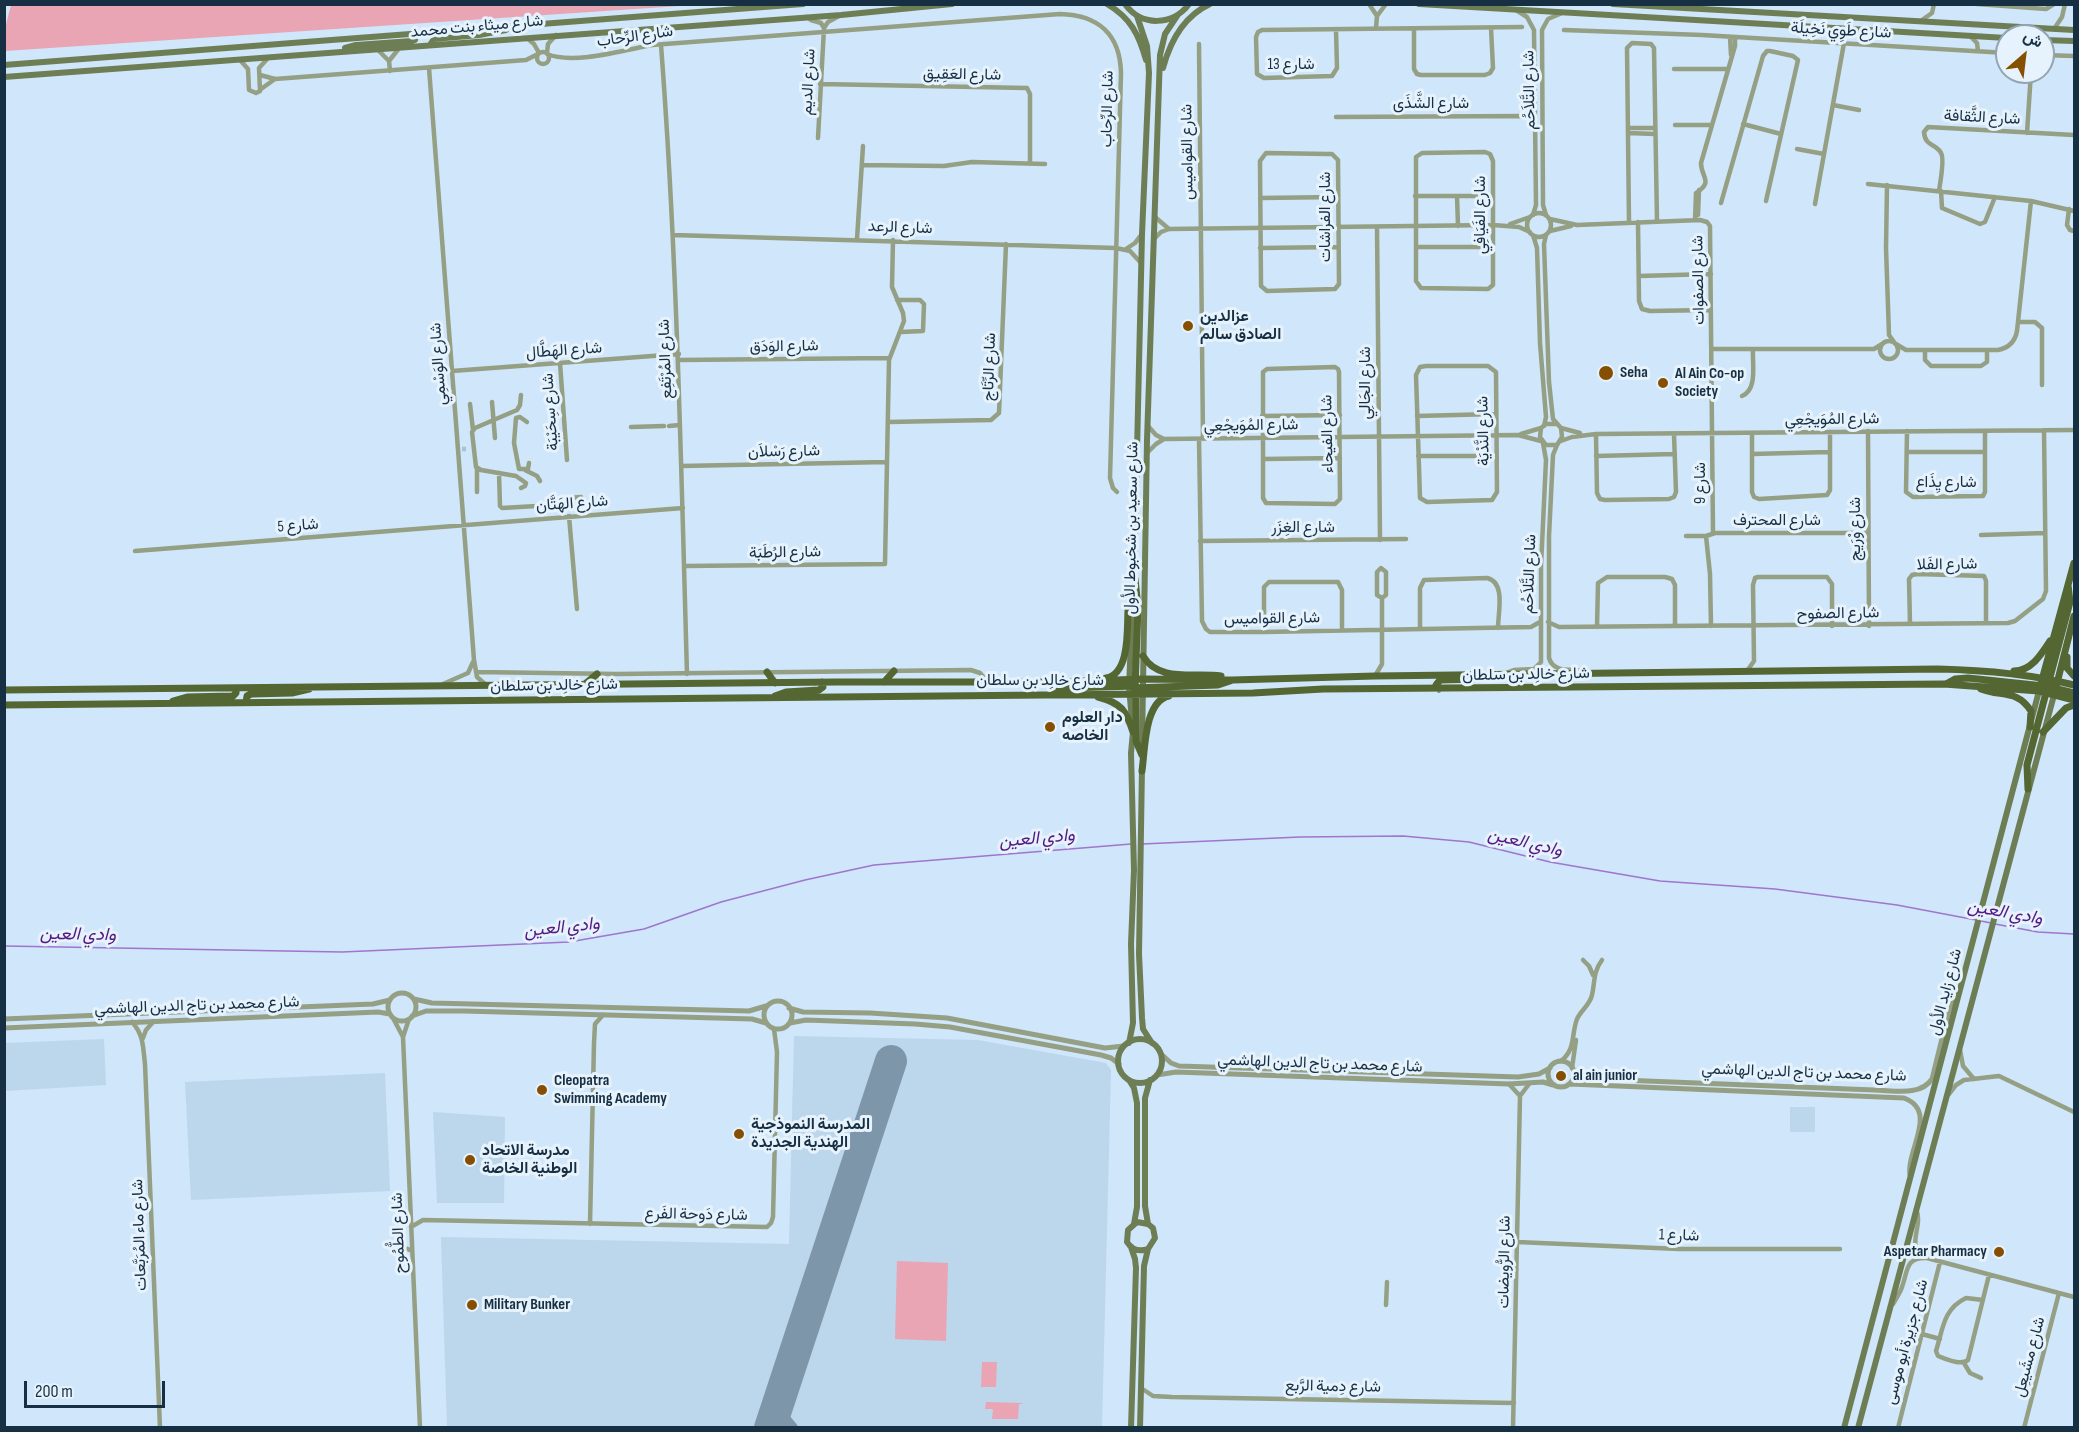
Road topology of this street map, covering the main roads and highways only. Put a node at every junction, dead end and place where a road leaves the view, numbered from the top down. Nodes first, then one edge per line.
1 (803, 4) edge
2 (952, 4) edge
3 (1107, 4) edge
4 (1189, 4) edge
5 (1210, 4) edge
6 (1419, 4) edge
7 (1613, 4) edge
8 (1125, 6) edge
9 (1137, 16) junction
10 (1177, 16) junction
11 (515, 27) junction
12 (2071, 30) edge
13 (416, 33) junction
14 (1995, 37) edge
15 (2055, 40) edge
16 (2074, 41) edge
17 (430, 45) junction
18 (333, 52) junction
19 (4, 65) edge
20 (1149, 73) junction
21 (1161, 74) junction
22 (4, 77) edge
23 (2074, 563) edge
24 (1135, 579) junction
25 (2068, 584) junction
26 (1134, 588) junction
27 (2074, 616) edge
28 (2054, 634) junction
29 (2068, 637) junction
30 (1143, 656) junction
31 (894, 671) road end
32 (767, 672) road end
33 (1989, 672) junction
34 (1647, 673) junction
35 (597, 674) road end
36 (1490, 675) junction
37 (2074, 676) edge
38 (1232, 680) junction
39 (822, 682) junction
40 (884, 682) junction
41 (1059, 682) junction
42 (775, 683) junction
43 (1944, 684) junction
44 (584, 685) junction
45 (2074, 685) edge
46 (1136, 686) junction
47 (1977, 686) junction
48 (315, 687) junction
49 (1603, 687) junction
50 (2048, 687) junction
51 (236, 688) junction
52 (1439, 689) junction
53 (4, 690) edge
54 (1186, 693) junction
55 (2074, 693) edge
56 (1047, 694) junction
57 (1084, 695) junction
58 (773, 697) junction
59 (2074, 700) edge
60 (246, 702) junction
61 (168, 703) junction
62 (4, 705) edge
63 (2074, 705) edge
64 (2030, 727) junction
65 (1133, 732) junction
66 (2043, 732) junction
67 (1142, 755) joint
68 (1142, 771) junction
69 (2028, 789) junction
70 (1152, 1043) junction
71 (1127, 1045) junction
72 (1129, 1080) junction
73 (1150, 1080) junction
74 (1134, 1224) junction
75 (1148, 1224) junction
76 (1130, 1246) junction
77 (1148, 1249) junction
78 (1131, 1428) edge
79 (1140, 1428) edge
80 (1844, 1428) edge
81 (1858, 1428) edge

1 - 11 main road, شارع ميثاء بنت محمد
2 - 17 main road, شارع ميثاء بنت محمد
3 - 20 main road
4 - 10 main road, شارع سعيد بن شخبوط الأول
5 - 21 main road
6 - 14 main road
7 - 12 main road
8 - 9 main road
9 - 10 main road
9 - 20 main road, شارع سعيد بن شخبوط الأول
10 - 21 main road, شارع سعيد بن شخبوط الأول
11 - 13 main road, شارع ميثاء بنت محمد
11 - 17 main road
13 - 18 main road
13 - 19 main road, شارع ميثاء بنت محمد
15 - 16 main road
17 - 18 main road, شارع ميثاء بنت محمد
18 - 22 main road, شارع ميثاء بنت محمد
20 - 24 main road, شارع سعيد بن شخبوط الأول
21 - 30 main road, شارع سعيد بن شخبوط الأول
23 - 25 main road, شارع زايد الأول
24 - 26 main road, شارع سعيد بن شخبوط الأول
24 - 46 main road
25 - 28 main road, شارع زايد الأول
25 - 50 main road
26 - 41 main road
26 - 46 main road, شارع سعيد بن شخبوط الأول
27 - 29 main road, شارع زايد الأول
28 - 33 main road
28 - 50 main road, شارع زايد الأول
29 - 37 main road
29 - 50 main road, شارع زايد الأول
30 - 38 main road
30 - 46 main road, شارع سعيد بن شخبوط الأول
31 - 40 main road
32 - 42 main road
33 - 34 main road, شارع خالِد بن سلطان
33 - 50 main road, شارع خالِد بن سلطان
34 - 36 main road, شارع خالِد بن سلطان
34 - 49 main road
35 - 44 main road
36 - 38 main road, شارع خالِد بن سلطان
36 - 52 main road
38 - 46 main road, شارع خالِد بن سلطان
39 - 40 main road, شارع خالِد بن سلطان
39 - 42 main road, شارع خالِد بن سلطان
39 - 58 main road
40 - 41 main road, شارع خالِد بن سلطان
41 - 46 main road, شارع خالِد بن سلطان
42 - 44 main road, شارع خالِد بن سلطان
43 - 47 main road, شارع خالِد بن سلطان
43 - 49 main road, شارع خالِد بن سلطان
43 - 50 main road
44 - 48 main road, شارع خالِد بن سلطان
45 - 50 main road, شارع خالِد بن سلطان
46 - 54 main road, شارع خالِد بن سلطان
46 - 56 main road
46 - 57 main road, شارع خالِد بن سلطان
46 - 65 main road, شارع سعيد بن شخبوط الأول
46 - 67 main road
47 - 50 main road, شارع خالِد بن سلطان
47 - 64 main road
48 - 51 main road, شارع خالِد بن سلطان
48 - 60 main road
49 - 52 main road, شارع خالِد بن سلطان
50 - 55 main road
50 - 59 main road, شارع خالِد بن سلطان
50 - 64 main road, شارع زايد الأول
50 - 66 main road, شارع زايد الأول
50 - 69 main road
51 - 53 main road, شارع خالِد بن سلطان
51 - 61 main road
52 - 54 main road, شارع خالِد بن سلطان
54 - 68 main road
56 - 57 main road, شارع خالِد بن سلطان
56 - 58 main road, شارع خالِد بن سلطان
57 - 65 main road
58 - 60 main road, شارع خالِد بن سلطان
60 - 61 main road, شارع خالِد بن سلطان
61 - 62 main road, شارع خالِد بن سلطان
63 - 66 main road
64 - 80 main road, شارع زايد الأول
65 - 71 main road, شارع سعيد بن شخبوط الأول
66 - 69 main road, شارع زايد الأول
67 - 68 main road
68 - 70 main road
69 - 81 main road, شارع زايد الأول
70 - 71 main road
70 - 73 main road
71 - 72 main road
72 - 73 main road
72 - 74 main road
73 - 75 main road
74 - 75 main road
74 - 76 main road
75 - 77 main road
76 - 77 main road
76 - 78 main road
77 - 79 main road

